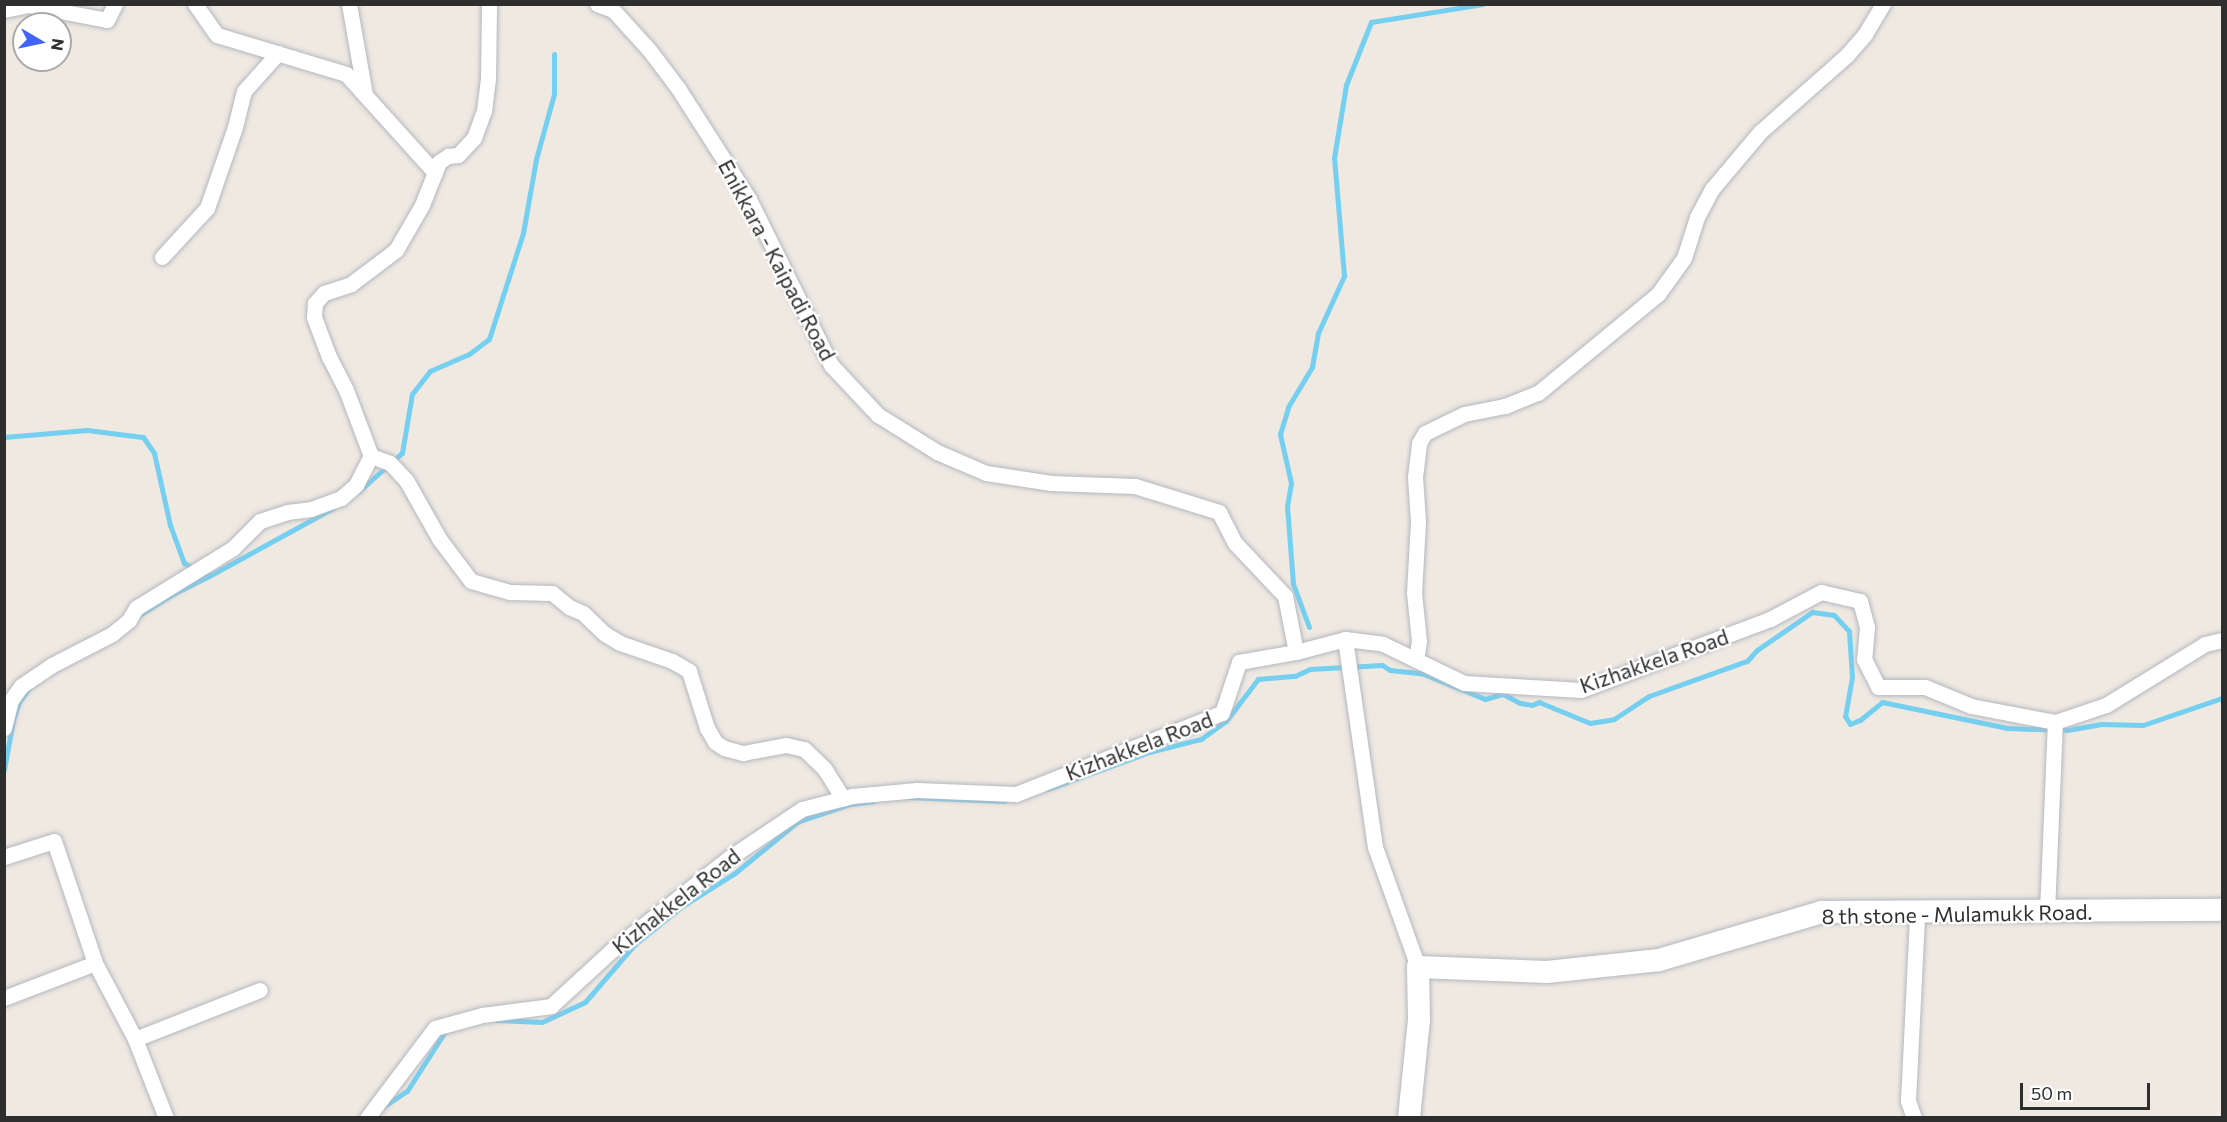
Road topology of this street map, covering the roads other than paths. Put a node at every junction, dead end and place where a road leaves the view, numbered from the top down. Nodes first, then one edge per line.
1 (115, 4) edge
2 (195, 4) edge
3 (349, 4) edge
4 (489, 4) edge
5 (597, 4) edge
6 (1883, 4) edge
7 (4, 10) edge
8 (278, 53) junction
9 (365, 95) junction
10 (435, 173) junction
11 (162, 257) dead end
12 (371, 456) junction
13 (1345, 639) junction
14 (2223, 640) edge
15 (1296, 652) junction
16 (1416, 660) junction
17 (2054, 727) junction
18 (4, 728) edge
19 (843, 798) junction
20 (4, 857) edge
21 (2223, 910) edge
22 (2048, 912) junction
23 (1917, 914) junction
24 (95, 963) junction
25 (1418, 967) junction
26 (260, 990) dead end
27 (4, 998) edge
28 (135, 1039) junction
29 (166, 1118) edge
30 (367, 1118) edge
31 (1409, 1118) edge
32 (1914, 1118) edge

1 - 7 street
2 - 8 street
3 - 9 street
4 - 10 street
5 - 15 street, Enikkara - Kaipadi Road
6 - 16 street
8 - 9 street
8 - 11 street
9 - 10 street
10 - 12 street
12 - 18 street
12 - 19 street
13 - 15 street, Kizhakkela Road
13 - 16 street, Kizhakkela Road
13 - 25 street
14 - 17 street, Kizhakkela Road
15 - 19 street, Kizhakkela Road
16 - 17 street, Kizhakkela Road
17 - 22 street
19 - 30 street, Kizhakkela Road
20 - 24 street
21 - 22 main road, 8 th stone - Mulamukk Road.
22 - 23 main road, 8 th stone - Mulamukk Road.
23 - 25 main road, 8 th stone - Mulamukk Road.
23 - 32 street
24 - 27 street
24 - 28 street
25 - 31 main road
26 - 28 street
28 - 29 street

